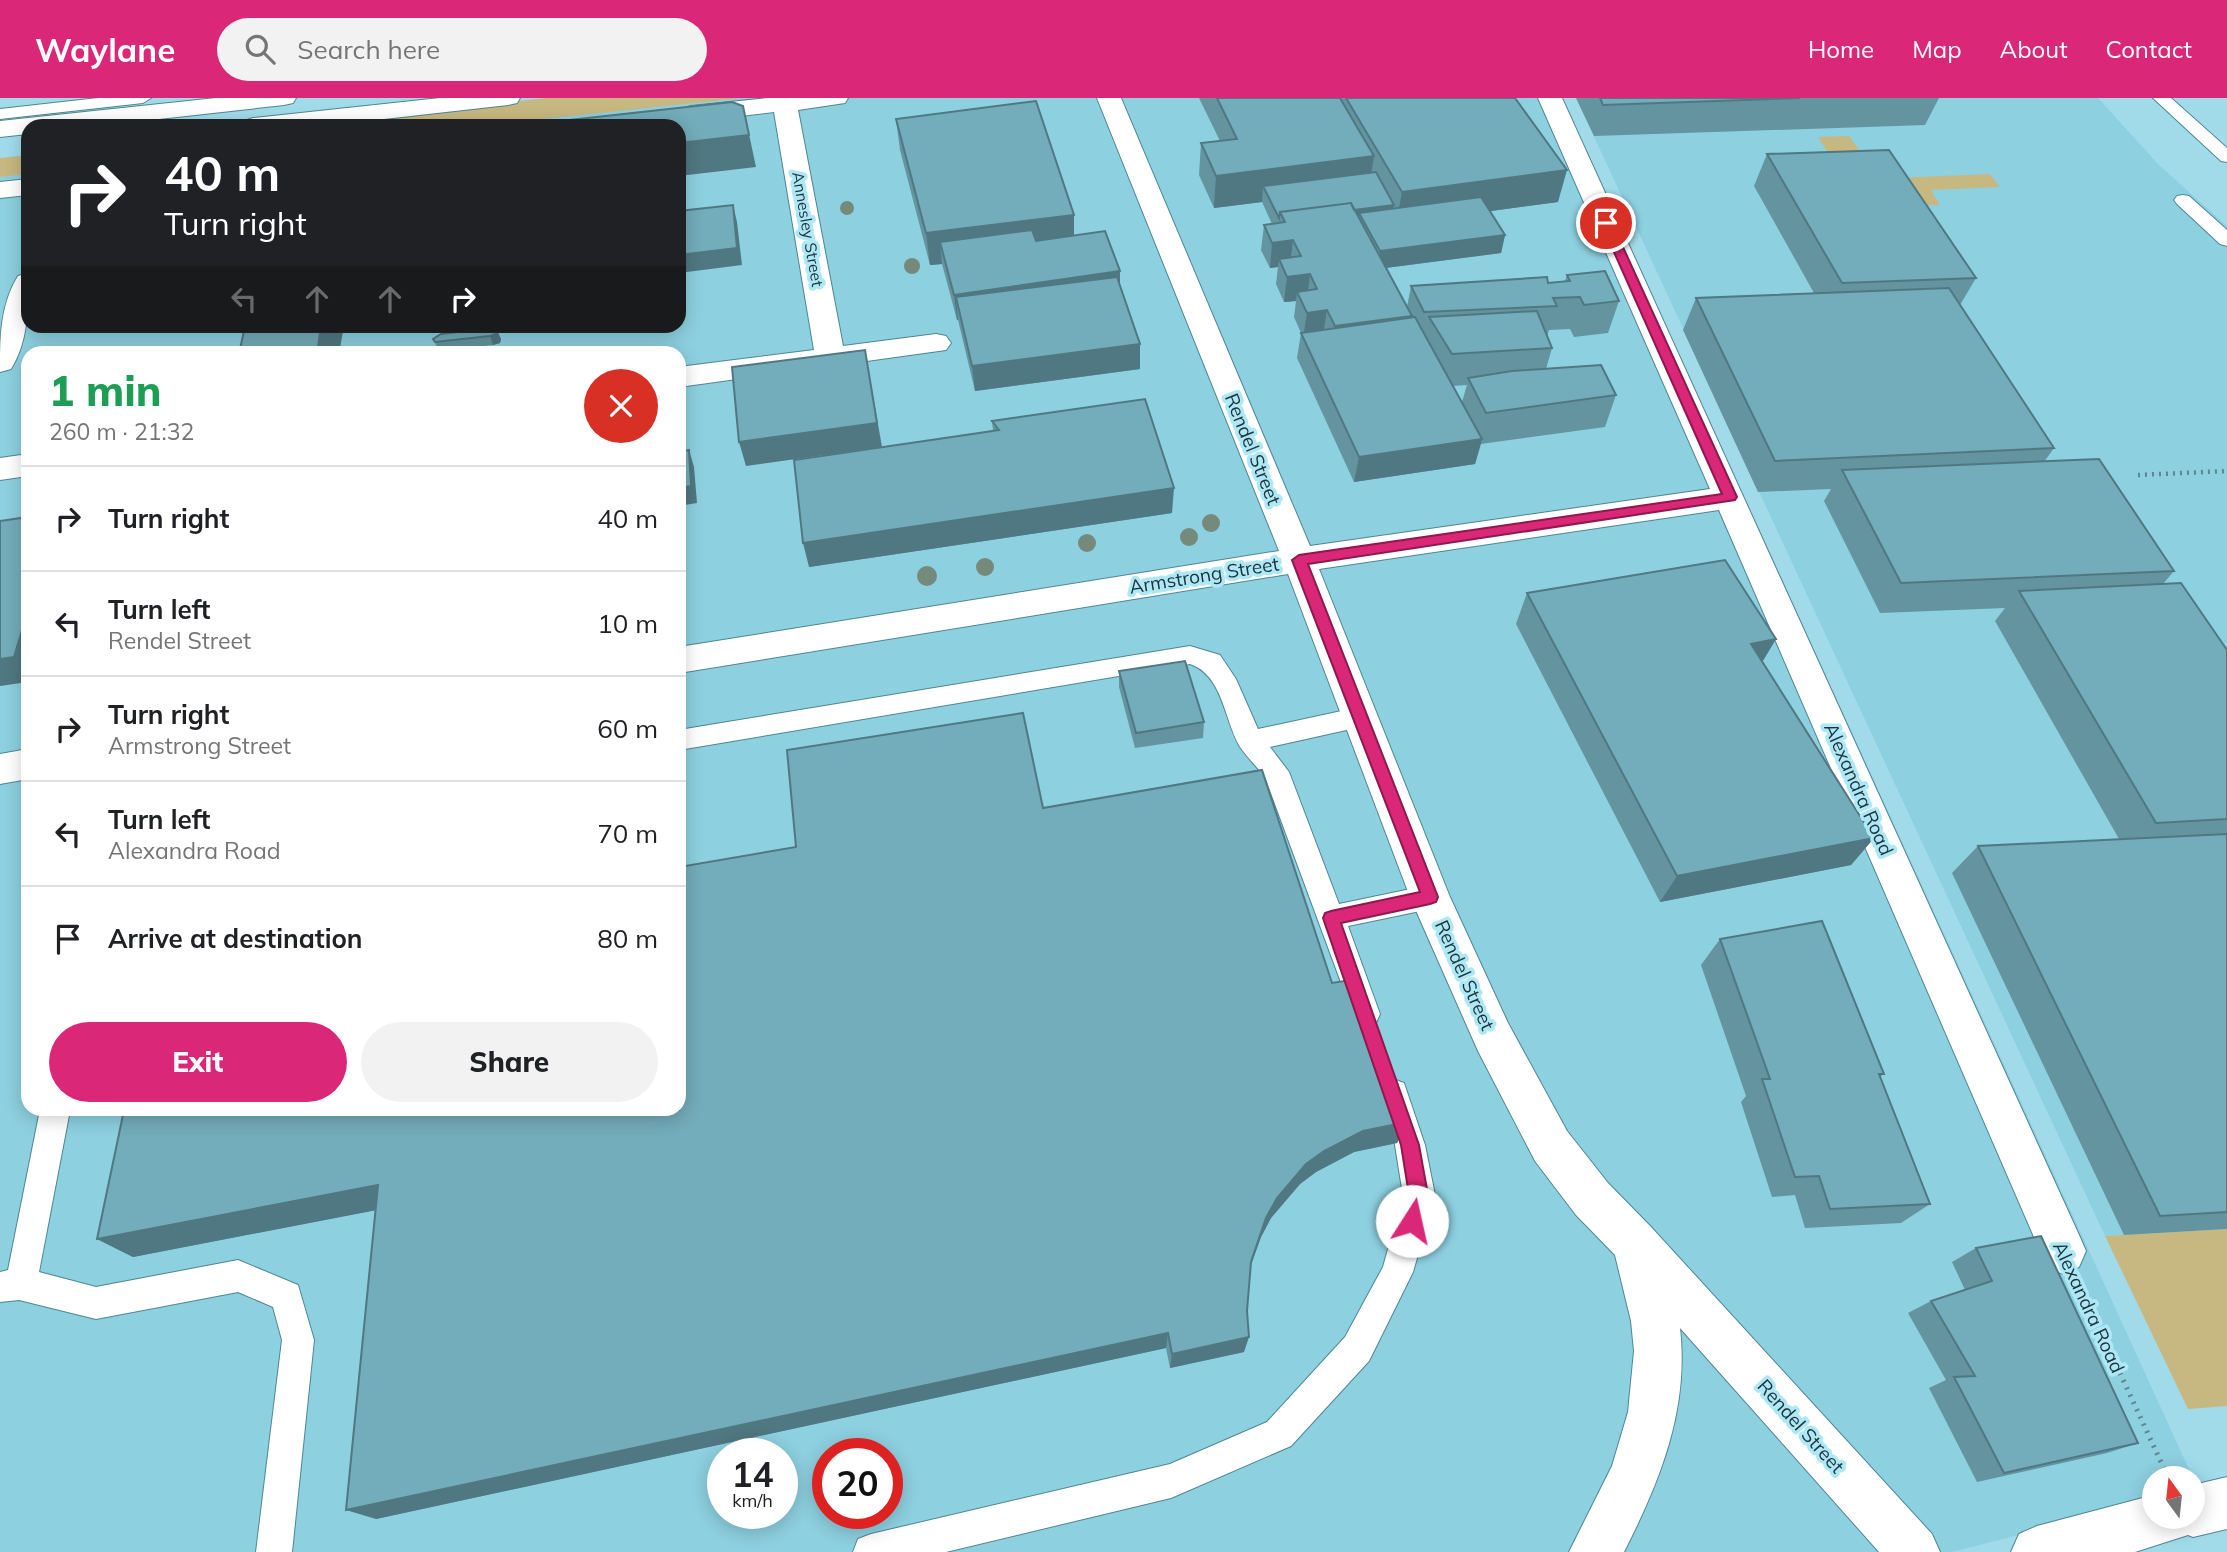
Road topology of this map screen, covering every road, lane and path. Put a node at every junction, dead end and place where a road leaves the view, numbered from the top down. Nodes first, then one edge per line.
1 (143, 98) edge
2 (284, 98) edge
3 (509, 98) edge
4 (836, 98) edge
5 (1108, 98) edge
6 (1550, 98) edge
7 (2161, 98) edge
8 (785, 104) junction
9 (0, 114) edge
10 (663, 117) edge
11 (92, 119) edge
12 (317, 119) edge
13 (21, 127) edge
14 (0, 129) edge
15 (2227, 157) edge
16 (21, 188) edge
17 (0, 190) edge
18 (2183, 200) dead end
19 (2227, 240) edge
20 (21, 302) edge
21 (936, 343) dead end
22 (830, 355) junction
23 (0, 362) edge
24 (686, 376) edge
25 (21, 466) edge
26 (0, 469) edge
27 (2227, 471) edge
28 (2138, 475) dead end
29 (1731, 497) junction
30 (1299, 560) junction
31 (686, 659) edge
32 (1360, 717) junction
33 (686, 739) edge
34 (1250, 741) junction
35 (21, 765) edge
36 (0, 769) edge
37 (1430, 897) junction
38 (1331, 918) junction
39 (1380, 1053) joint
40 (54, 1116) edge
41 (1635, 1243) junction
42 (2063, 1251) joint
43 (9, 1285) edge
44 (2163, 1466) edge
45 (2227, 1503) edge
46 (2205, 1508) edge
47 (2142, 1524) edge
48 (274, 1552) edge
49 (871, 1552) edge
50 (1595, 1552) edge
51 (1914, 1552) edge
52 (2037, 1552) edge

1 - 9 lane
2 - 11 main road
3 - 12 main road
4 - 8 main road
5 - 30 main road, Rendel Street
6 - 29 main road, Alexandra Road
7 - 15 lane
8 - 10 main road
8 - 22 main road, Annesley Street
13 - 14 main road
16 - 17 main road
18 - 19 lane
20 - 23 main road
21 - 22 main road
22 - 24 main road
25 - 26 main road
27 - 28 path
29 - 30 main road, Armstrong Street
29 - 42 main road, Alexandra Road
30 - 31 main road, Armstrong Street
30 - 32 main road, Rendel Street
32 - 34 lane
32 - 37 main road, Rendel Street
33 - 34 lane
34 - 38 lane
35 - 36 main road
37 - 38 lane
37 - 41 main road, Rendel Street
38 - 39 lane
39 - 49 lane
40 - 43 lane
41 - 50 main road
41 - 51 main road, Rendel Street
42 - 44 path, Alexandra Road
43 - 48 lane
45 - 46 main road
47 - 52 main road

